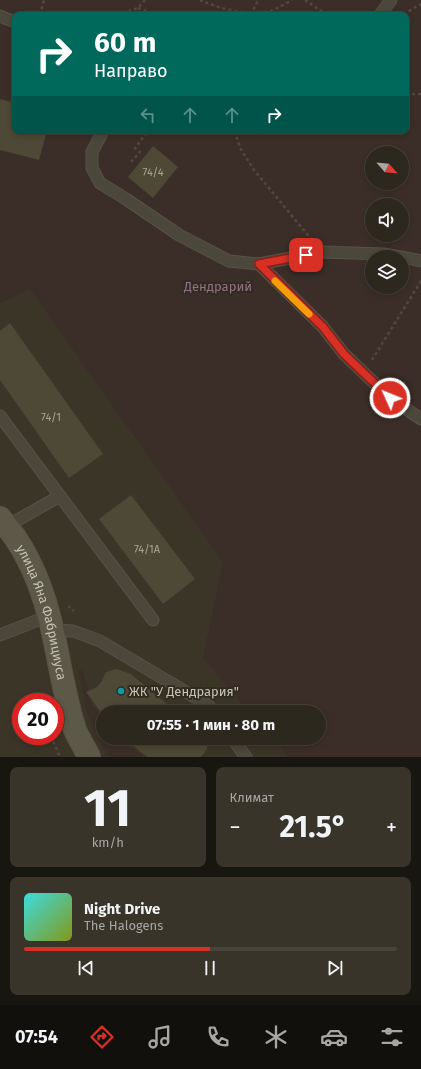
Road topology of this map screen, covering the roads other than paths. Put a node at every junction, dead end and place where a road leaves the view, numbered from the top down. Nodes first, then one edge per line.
1 (391, 0) edge
2 (382, 12) edge
3 (0, 16) edge
4 (12, 21) edge
5 (101, 134) edge
6 (365, 253) edge
7 (409, 259) edge
8 (421, 261) edge
9 (259, 264) junction
10 (0, 416) edge
11 (421, 419) edge
12 (60, 496) junction
13 (3, 522) edge
14 (153, 620) dead end
15 (51, 623) junction
16 (0, 635) edge
17 (208, 705) edge
18 (237, 745) edge
19 (89, 757) edge
20 (246, 757) edge

1 - 2 lane
3 - 4 lane
5 - 9 lane
6 - 9 lane
7 - 8 lane
9 - 11 lane
10 - 12 lane
12 - 13 lane
12 - 14 lane
13 - 15 main road, улица Яна Фабрициуса
15 - 16 lane
15 - 17 lane
15 - 19 main road, улица Яна Фабрициуса
18 - 20 lane

